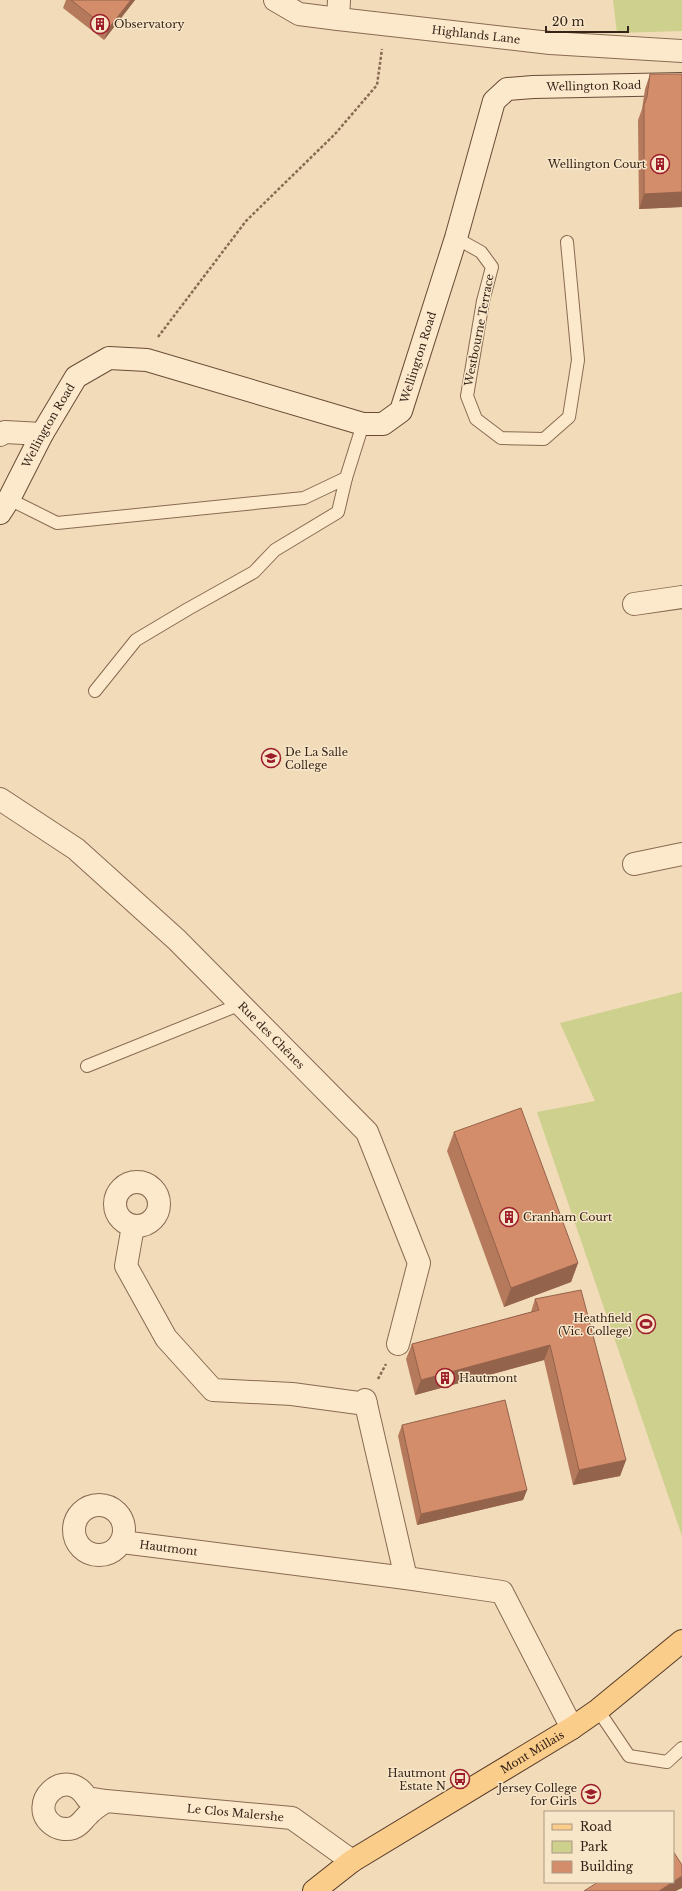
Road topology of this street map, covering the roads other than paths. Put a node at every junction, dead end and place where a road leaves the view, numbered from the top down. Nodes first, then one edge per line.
1 (275, 0) edge
2 (338, 10) edge
3 (682, 51) edge
4 (682, 84) edge
5 (456, 238) junction
6 (568, 242) dead end
7 (363, 424) junction
8 (42, 434) junction
9 (0, 435) edge
10 (346, 478) junction
11 (5, 506) edge
12 (682, 597) edge
13 (634, 604) dead end
14 (95, 691) dead end
15 (0, 799) edge
16 (682, 854) edge
17 (634, 864) dead end
18 (241, 1004) junction
19 (87, 1066) dead end
20 (133, 1226) dead end
21 (398, 1344) road end
22 (122, 1542) dead end
23 (406, 1578) junction
24 (682, 1641) edge
25 (598, 1710) junction
26 (572, 1728) junction
27 (682, 1748) edge
28 (106, 1801) dead end
29 (352, 1861) junction
30 (314, 1891) edge

1 - 2 street, Highlands Lane
2 - 3 street, Highlands Lane
4 - 5 street, Wellington Road
5 - 6 lane, Westbourne Terrace
5 - 7 street, Wellington Road
7 - 8 street, Wellington Road
7 - 10 lane
8 - 9 street
8 - 11 street, Wellington Road
10 - 11 lane
10 - 14 lane
12 - 13 street
15 - 18 street, Rue des Chênes
16 - 17 street
18 - 19 lane
18 - 21 street, Rue des Chênes
20 - 23 street
22 - 23 street, Hautmont
23 - 26 street, Hautmont
24 - 25 main road, Mont Millais
25 - 26 main road, Mont Millais
25 - 27 lane
26 - 29 main road, Mont Millais
28 - 29 street, Le Clos Malershe
29 - 30 main road, Mont Millais

